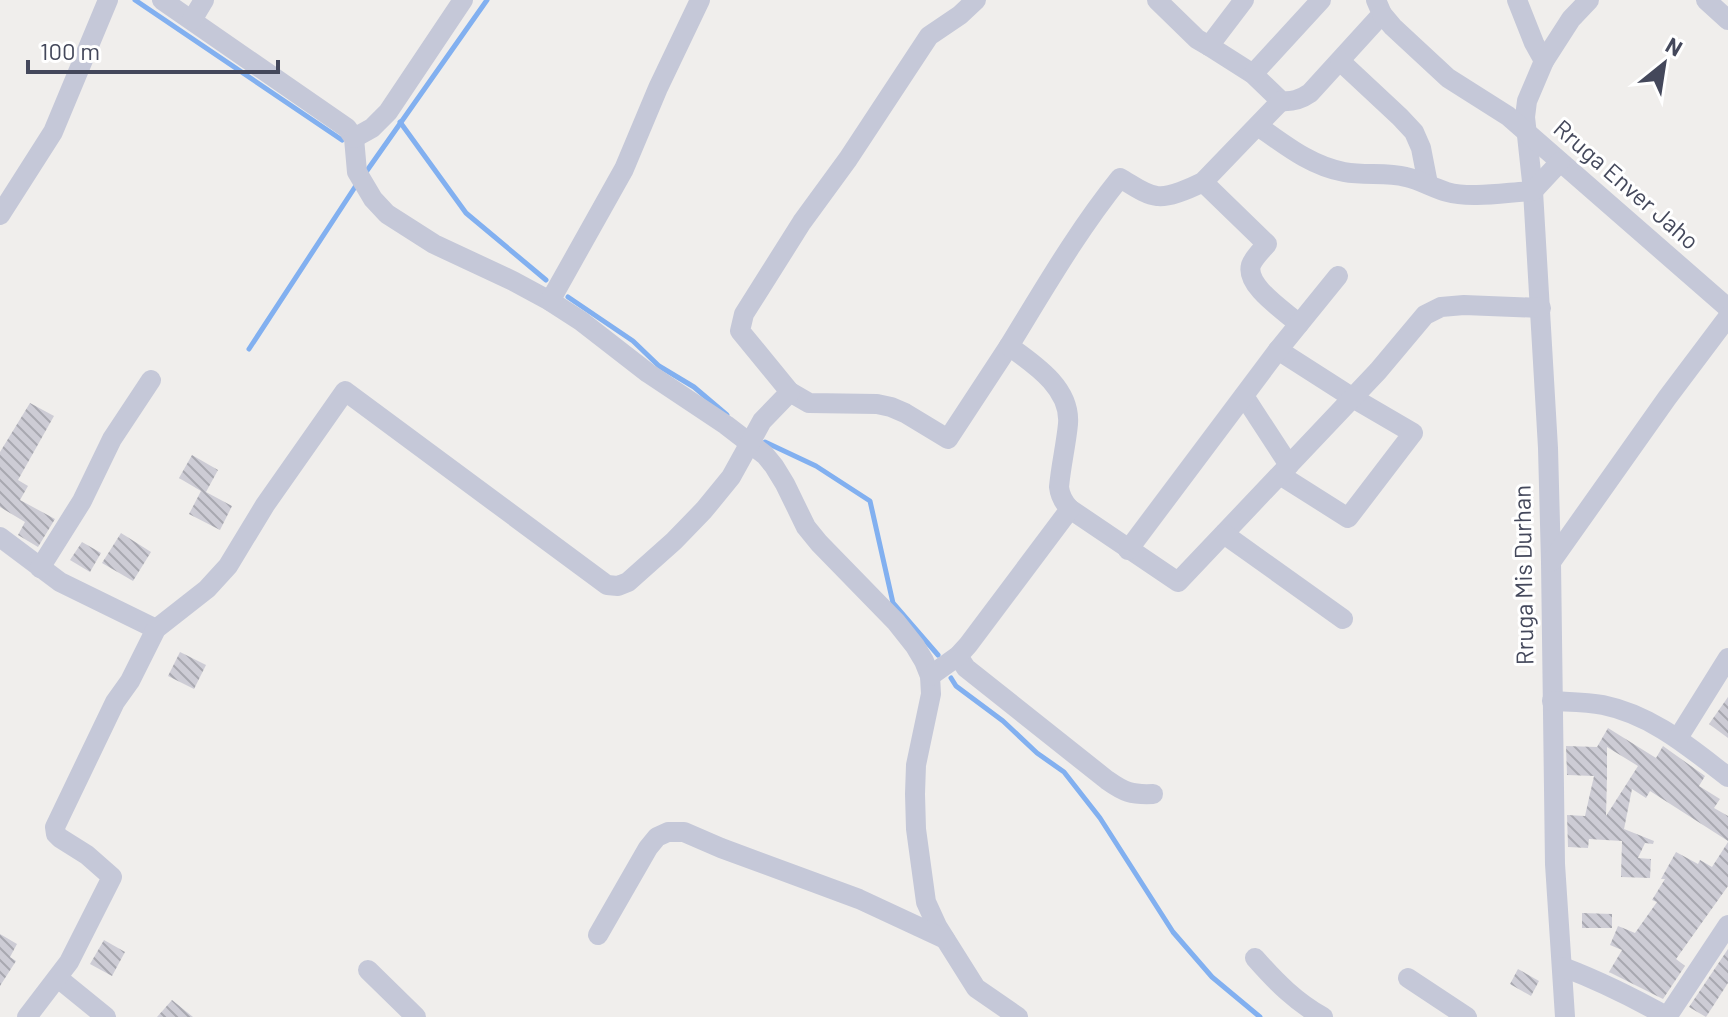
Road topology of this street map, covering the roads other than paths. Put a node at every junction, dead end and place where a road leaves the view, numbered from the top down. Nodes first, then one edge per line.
1 (108, 0) edge
2 (162, 0) edge
3 (204, 0) edge
4 (463, 0) edge
5 (700, 0) edge
6 (976, 0) edge
7 (1157, 0) edge
8 (1244, 0) edge
9 (1321, 0) edge
10 (1517, 0) edge
11 (1589, 0) edge
12 (1706, 0) edge
13 (1379, 7) edge
14 (192, 20) junction
15 (1728, 20) edge
16 (1209, 46) junction
17 (1340, 61) junction
18 (1544, 61) junction
19 (1253, 74) junction
20 (1281, 101) junction
21 (1258, 126) junction
22 (1525, 132) junction
23 (354, 138) junction
24 (1560, 162) junction
25 (1203, 182) junction
26 (1428, 184) junction
27 (1533, 191) junction
28 (0, 215) edge
29 (1338, 276) dead end
30 (550, 301) junction
31 (1541, 308) junction
32 (1728, 308) edge
33 (1728, 317) edge
34 (1299, 324) junction
35 (1009, 346) junction
36 (1278, 350) junction
37 (151, 380) dead end
38 (790, 392) junction
39 (1244, 396) junction
40 (1353, 398) junction
41 (750, 443) junction
42 (1285, 470) junction
43 (1070, 509) junction
44 (1224, 534) junction
45 (0, 537) edge
46 (1128, 550) junction
47 (1551, 562) junction
48 (40, 568) junction
49 (1343, 619) dead end
50 (156, 629) junction
51 (958, 656) junction
52 (1728, 658) edge
53 (930, 676) junction
54 (1552, 701) junction
55 (1678, 738) junction
56 (1728, 777) edge
57 (1153, 794) dead end
58 (1728, 925) edge
59 (598, 935) dead end
60 (945, 939) junction
61 (1255, 958) dead end
62 (1563, 967) junction
63 (368, 970) dead end
64 (58, 978) junction
65 (1408, 978) dead end
66 (27, 1017) edge
67 (106, 1017) edge
68 (416, 1017) edge
69 (1018, 1017) edge
70 (1323, 1017) edge
71 (1467, 1017) edge
72 (1565, 1017) edge
73 (1668, 1017) edge

1 - 28 street
2 - 14 street
3 - 14 street
4 - 23 street
5 - 30 street
6 - 38 street
7 - 16 street
8 - 16 street
9 - 19 street
10 - 18 street
11 - 18 street, Rruga Mis Durhan
12 - 15 street
13 - 17 street
13 - 22 street, Rruga Enver Jaho
14 - 23 street
16 - 19 street
17 - 20 street
17 - 26 street
18 - 22 street, Rruga Mis Durhan
19 - 20 street
20 - 21 street
21 - 25 street
21 - 26 street
22 - 24 street, Rruga Enver Jaho
22 - 27 street, Rruga Mis Durhan
23 - 30 street
24 - 27 street
24 - 32 street, Rruga Enver Jaho
25 - 34 street
25 - 35 street
26 - 27 street
27 - 31 street, Rruga Mis Durhan
29 - 34 street
30 - 41 street
31 - 40 street
31 - 47 street, Rruga Mis Durhan
33 - 47 street
34 - 36 street
35 - 38 street
35 - 43 street
36 - 39 street
36 - 40 street
37 - 48 street
38 - 41 street
39 - 42 street
39 - 46 street
40 - 42 street
40 - 42 street
41 - 50 street
41 - 53 street
42 - 44 street
43 - 46 street
43 - 51 street
44 - 46 street
44 - 49 street
45 - 48 street
47 - 54 street, Rruga Mis Durhan
48 - 50 street
50 - 64 street
51 - 53 street
51 - 57 street
52 - 55 street
53 - 60 street
54 - 55 street
54 - 62 street, Rruga Mis Durhan
55 - 56 street
58 - 73 street
59 - 60 street
60 - 69 street
61 - 70 street
62 - 72 street, Rruga Mis Durhan
62 - 73 street
63 - 68 street
64 - 66 street
64 - 67 street
65 - 71 street

